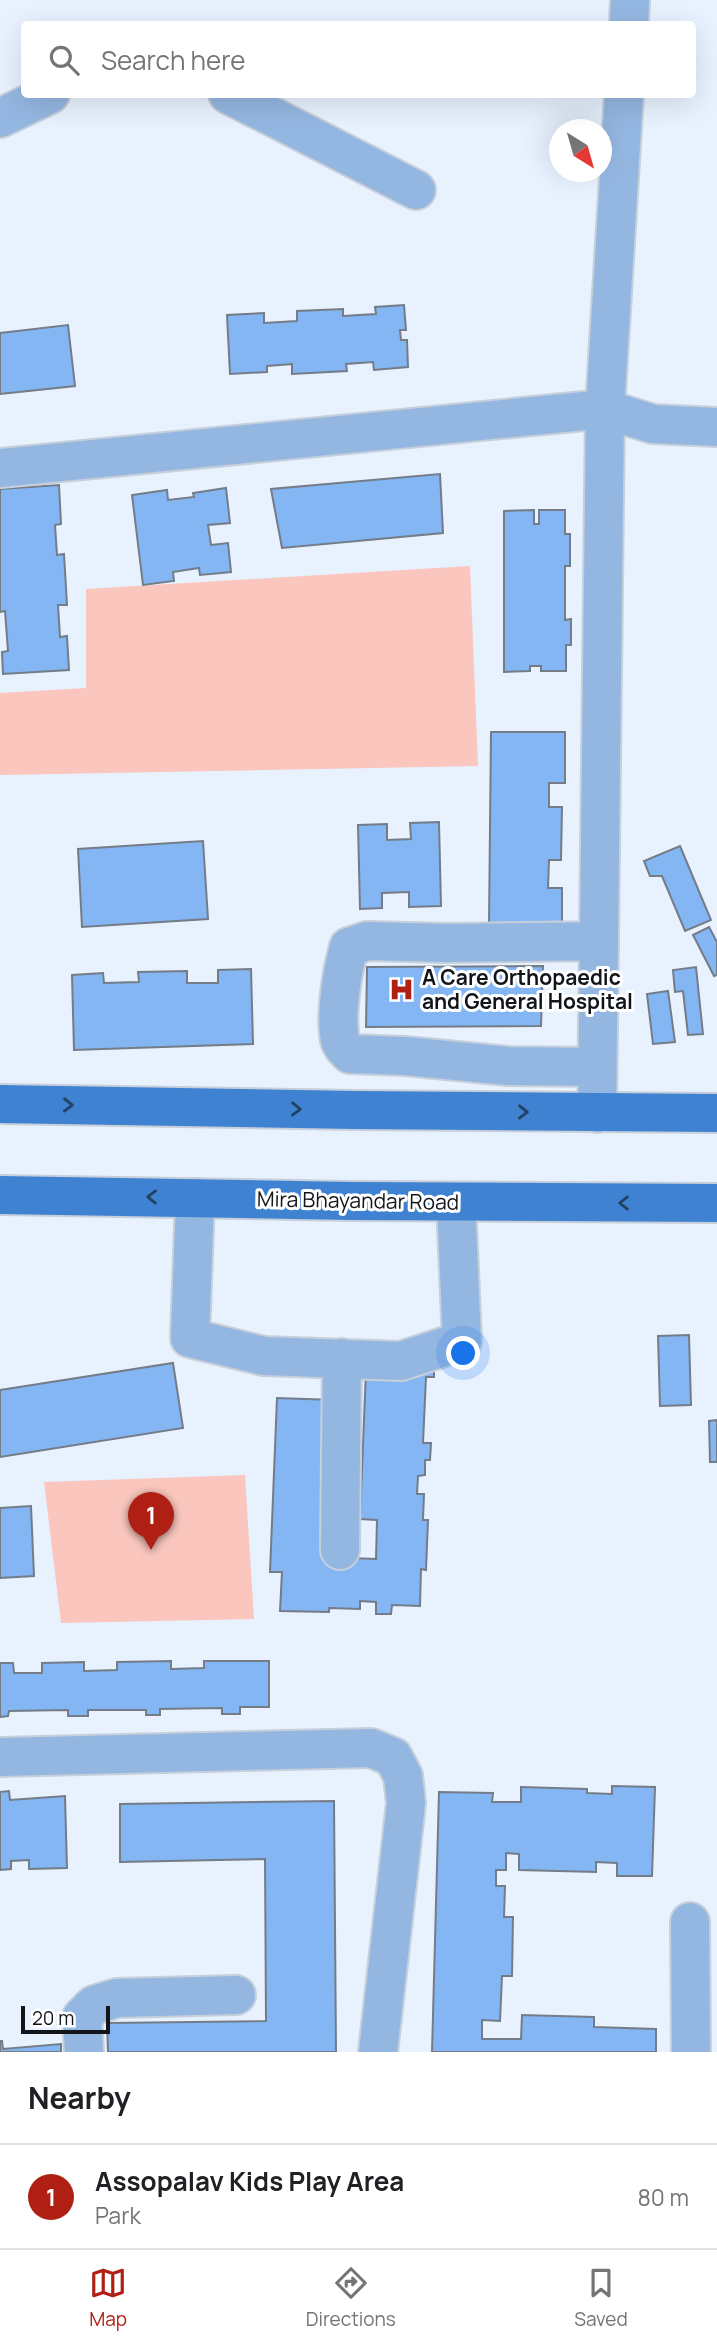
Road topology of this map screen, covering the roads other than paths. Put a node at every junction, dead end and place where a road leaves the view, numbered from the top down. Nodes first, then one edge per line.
1 (630, 0) edge
2 (629, 21) edge
3 (42, 98) edge
4 (236, 98) edge
5 (624, 98) edge
6 (0, 118) edge
7 (416, 190) dead end
8 (605, 409) junction
9 (717, 426) edge
10 (0, 468) edge
11 (599, 941) junction
12 (597, 1067) junction
13 (0, 1104) edge
14 (597, 1113) junction
15 (678, 1113) junction
16 (717, 1113) edge
17 (717, 1124) edge
18 (0, 1195) edge
19 (717, 1195) edge
20 (195, 1198) junction
21 (456, 1202) junction
22 (699, 1203) edge
23 (342, 1358) junction
24 (340, 1550) dead end
25 (0, 1757) edge
26 (690, 1922) dead end
27 (236, 1995) dead end
28 (84, 2052) edge
29 (378, 2052) edge
30 (691, 2052) edge

1 - 2 street
3 - 6 street
4 - 7 street
5 - 8 street
8 - 9 street
8 - 10 street
8 - 11 street
11 - 12 street
11 - 12 street
12 - 14 street
13 -> 14 main road
14 - 15 main road
15 - 16 main road
15 - 17 main road
20 -> 18 main road, Mira Bhayandar Road
19 - 22 main road, Mira Bhayandar Road
20 - 21 main road, Mira Bhayandar Road
20 - 23 street
22 -> 21 main road, Mira Bhayandar Road
21 - 23 street
23 - 24 street
25 - 29 street
26 - 30 street
27 - 28 street

